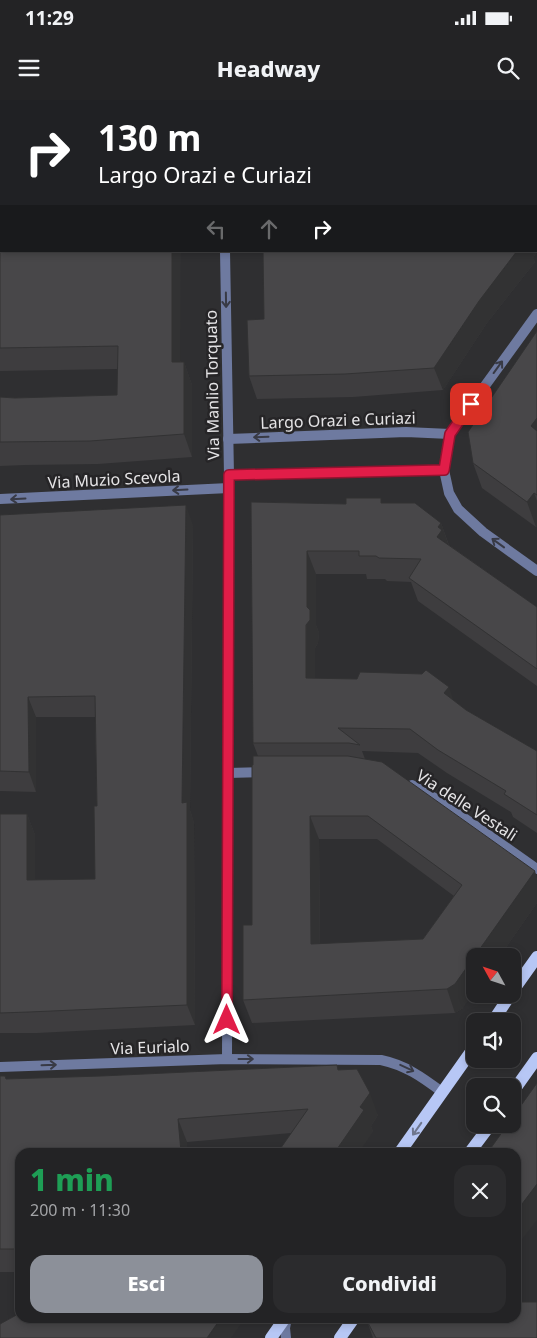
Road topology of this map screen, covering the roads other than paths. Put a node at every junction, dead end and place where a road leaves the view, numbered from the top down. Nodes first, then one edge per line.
1 (226, 252) edge
2 (537, 314) edge
3 (450, 434) junction
4 (228, 438) junction
5 (444, 470) junction
6 (229, 475) junction
7 (229, 488) junction
8 (0, 500) edge
9 (537, 572) edge
10 (278, 772) edge
11 (228, 773) junction
12 (404, 782) edge
13 (537, 869) edge
14 (537, 957) edge
15 (521, 980) edge
16 (537, 1058) edge
17 (227, 1059) junction
18 (466, 1059) edge
19 (0, 1067) edge
20 (521, 1080) edge
21 (442, 1092) junction
22 (484, 1133) edge
23 (403, 1148) edge
24 (473, 1148) edge
25 (282, 1323) edge
26 (286, 1323) edge
27 (350, 1323) edge
28 (270, 1338) edge
29 (286, 1338) edge
30 (340, 1338) edge

1 -> 4 street, Via Manlio Torquato
3 -> 2 street
3 -> 4 street, Largo Orazi e Curiazi
3 - 5 street
4 - 6 street, Via Manlio Torquato
5 - 6 street
9 -> 5 street
6 - 7 street, Via Manlio Torquato
7 -> 8 street, Via Muzio Scevola
7 - 11 street, Via Manlio Torquato
10 - 11 street
11 - 17 street, Via Manlio Torquato
12 - 13 street, Via delle Vestali
14 - 15 main road
16 - 20 main road
19 -> 17 street, Via Eurialo
17 -> 21 street, Via Eurialo
18 - 21 main road
21 -> 23 main road
22 - 24 main road
25 - 28 main road
26 - 29 street
27 - 30 main road

